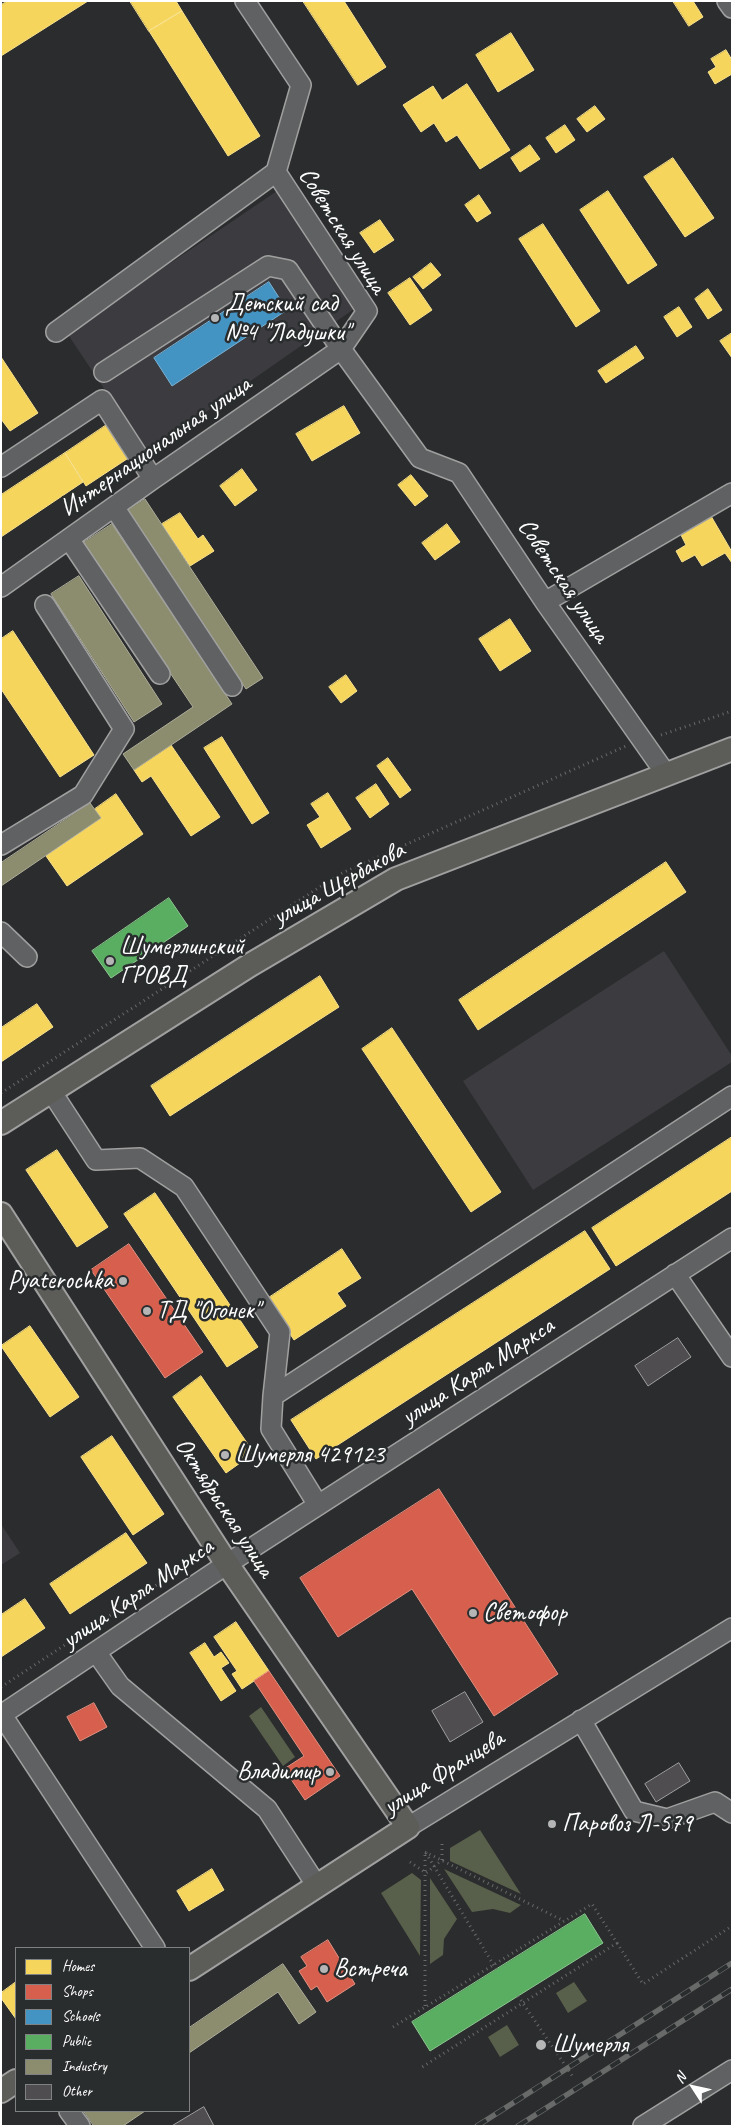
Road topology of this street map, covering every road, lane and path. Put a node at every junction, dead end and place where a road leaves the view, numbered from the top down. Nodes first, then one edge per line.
1 (245, 1) edge
2 (727, 1) edge
3 (732, 8) edge
4 (276, 172) junction
5 (56, 332) dead end
6 (341, 349) junction
7 (104, 372) dead end
8 (1, 467) edge
9 (152, 479) junction
10 (732, 492) edge
11 (114, 507) junction
12 (69, 539) junction
13 (1, 587) edge
14 (545, 602) junction
15 (45, 605) dead end
16 (160, 674) dead end
17 (232, 686) dead end
18 (732, 749) edge
19 (666, 774) junction
20 (1, 845) edge
21 (1, 932) edge
22 (27, 957) dead end
23 (51, 1091) junction
24 (732, 1096) edge
25 (1, 1123) edge
26 (1, 1214) edge
27 (732, 1238) edge
28 (675, 1274) junction
29 (732, 1358) edge
30 (273, 1396) junction
31 (318, 1505) junction
32 (205, 1553) dead end
33 (227, 1564) junction
34 (732, 1628) edge
35 (96, 1652) junction
36 (1, 1687) edge
37 (2, 1715) edge
38 (581, 1720) junction
39 (732, 1813) edge
40 (408, 1827) junction
41 (442, 1841) dead end
42 (425, 1852) junction
43 (442, 1860) junction
44 (410, 1862) dead end
45 (434, 1867) junction
46 (426, 1873) junction
47 (317, 1886) junction
48 (564, 1921) junction
49 (732, 1926) edge
50 (617, 1943) junction
51 (154, 1947) edge
52 (348, 1956) dead end
53 (341, 1961) dead end
54 (494, 1965) junction
55 (190, 1968) edge
56 (496, 1969) dead end
57 (518, 1996) dead end
58 (522, 2003) junction
59 (425, 2007) junction
60 (393, 2027) dead end
61 (419, 2069) dead end
62 (732, 2070) edge
63 (573, 2077) dead end
64 (15, 2081) edge
65 (1, 2091) edge
66 (71, 2112) edge
67 (80, 2126) edge
68 (643, 2126) edge

1 - 4 street, Советская улица
2 - 3 street
4 - 5 street
4 - 6 street, Советская улица
6 - 7 street
6 - 9 street, Интернациональная улица
6 - 14 street, Советская улица
8 - 9 street
9 - 11 street, Интернациональная улица
10 - 14 street
11 - 12 street, Интернациональная улица
11 - 17 street
12 - 13 street, Интернациональная улица
12 - 16 street
14 - 19 street, Советская улица
15 - 20 street
18 - 19 main road, улица Щербакова
19 - 23 main road, улица Щербакова
21 - 22 street
23 - 25 main road, улица Щербакова
23 - 30 street
24 - 30 street
26 - 33 main road, Октябрьская улица
27 - 28 street, улица Карла Маркса
28 - 29 street
28 - 31 street, улица Карла Маркса
30 - 31 street
31 - 33 street, улица Карла Маркса
32 - 36 path
33 - 35 street, улица Карла Маркса
33 - 40 main road, Октябрьская улица
34 - 38 street, улица Францева
35 - 37 street, улица Карла Маркса
35 - 47 street
37 - 51 street
38 - 39 street
38 - 40 street, улица Францева
40 - 47 main road, улица Францева
41 - 43 path
42 - 43 path
42 - 45 path
42 - 46 path
43 - 45 path
43 - 48 path
44 - 46 path
45 - 46 path
45 - 54 path
46 - 59 path
47 - 55 main road, улица Францева
48 - 50 path
48 - 54 path
49 - 50 path
50 - 58 path
52 - 53 path
54 - 56 path
54 - 59 path
57 - 58 path
58 - 61 path
58 - 63 path
59 - 60 path
62 - 68 street
64 - 65 main road
66 - 67 street

